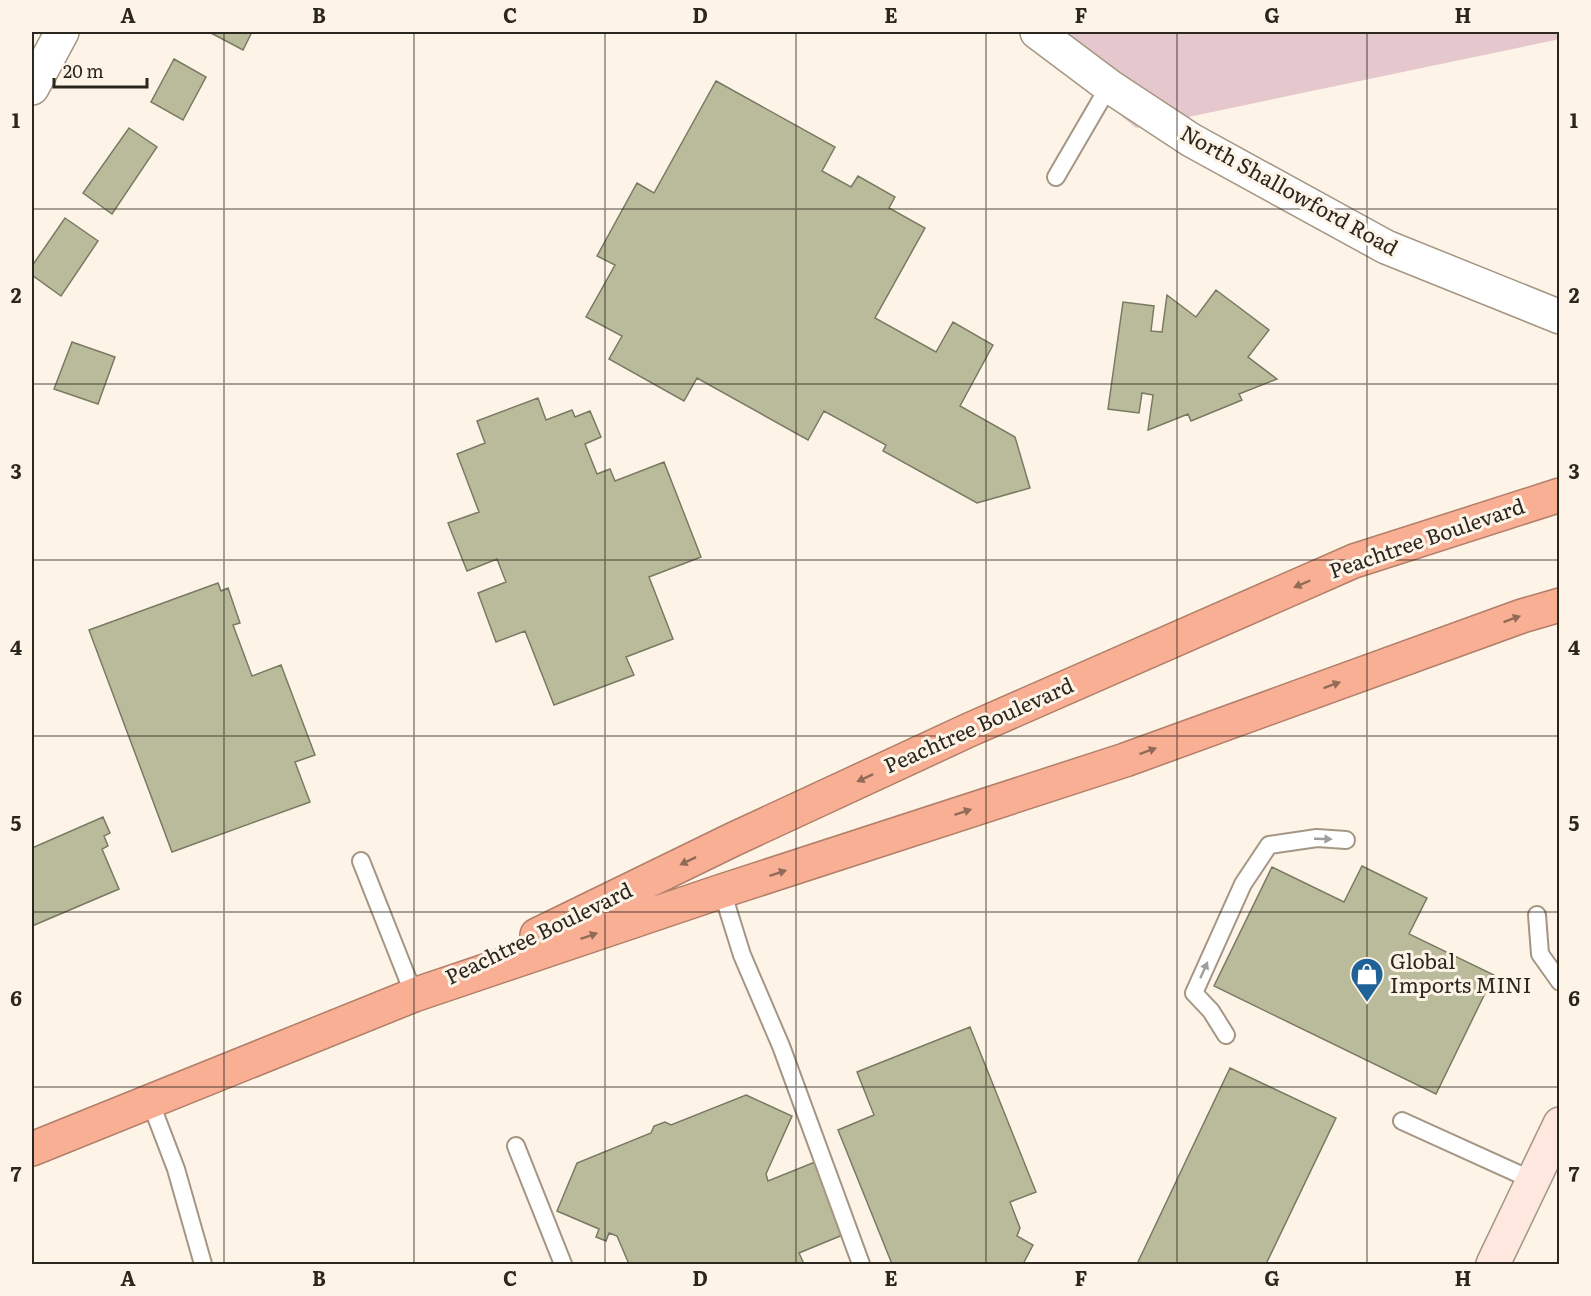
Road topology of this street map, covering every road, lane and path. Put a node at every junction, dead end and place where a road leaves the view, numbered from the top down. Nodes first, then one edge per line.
1 (62, 32) edge
2 (1037, 32) edge
3 (1109, 86) junction
4 (32, 88) edge
5 (1056, 177) dead end
6 (1560, 317) edge
7 (1560, 495) edge
8 (1560, 605) edge
9 (1346, 840) dead end
10 (361, 861) dead end
11 (722, 891) junction
12 (1537, 915) dead end
13 (1560, 982) edge
14 (414, 995) junction
15 (1226, 1035) dead end
16 (150, 1101) junction
17 (1402, 1121) dead end
18 (1560, 1124) edge
19 (516, 1146) dead end
20 (32, 1149) edge
21 (1533, 1180) junction
22 (1499, 1263) edge
23 (203, 1264) edge
24 (563, 1264) edge
25 (861, 1264) edge

1 - 4 street
2 - 3 street, North Shallowford Road
3 - 5 lane
3 - 6 street, North Shallowford Road
7 -> 14 highway, Peachtree Boulevard
11 -> 8 highway, Peachtree Boulevard
15 -> 9 lane
10 - 14 lane
14 -> 11 highway, Peachtree Boulevard
11 - 25 lane
12 - 13 lane
14 - 16 highway, Peachtree Boulevard
16 - 20 highway, Peachtree Boulevard
16 - 23 lane
17 - 21 lane
18 - 21 street
19 - 24 lane
21 - 22 street

